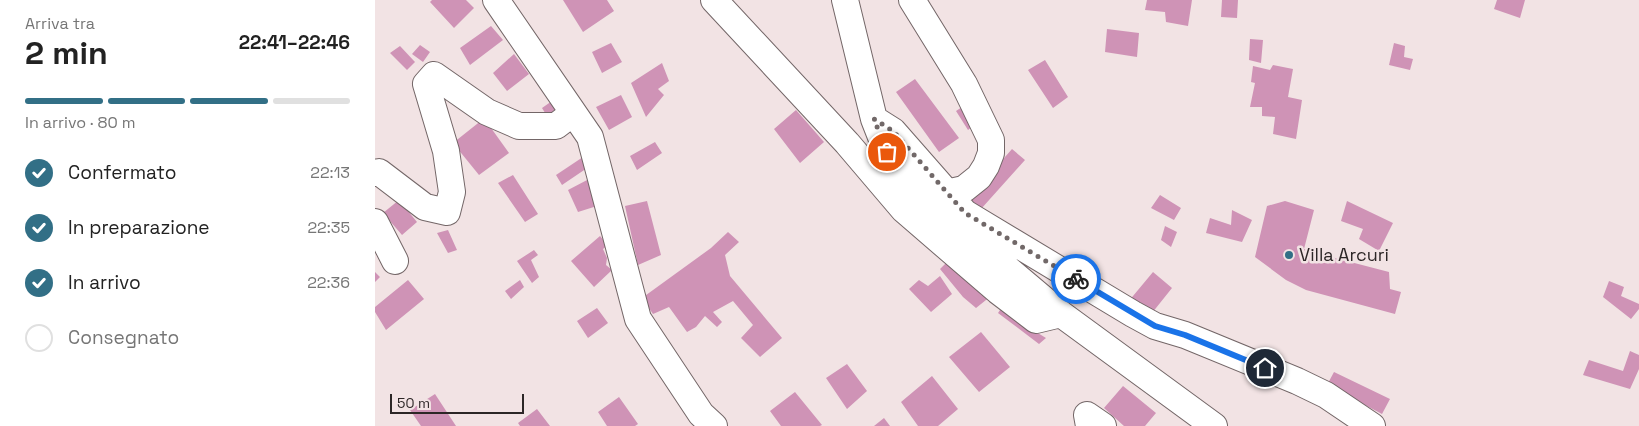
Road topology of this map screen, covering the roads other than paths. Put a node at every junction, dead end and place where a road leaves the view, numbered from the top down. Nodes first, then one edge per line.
1 (496, 0) edge
2 (714, 0) edge
3 (845, 0) edge
4 (912, 0) edge
5 (573, 113) junction
6 (874, 119) junction
7 (375, 173) edge
8 (946, 193) junction
9 (375, 222) edge
10 (395, 262) dead end
11 (1061, 314) junction
12 (714, 426) edge
13 (1089, 426) edge
14 (1103, 426) edge
15 (1215, 426) edge
16 (1372, 426) edge

1 - 5 street
2 - 11 street
3 - 6 street
4 - 8 street
5 - 7 street
5 - 12 street
6 - 8 street
6 - 11 street
8 - 16 street
9 - 10 street
11 - 15 street
13 - 14 street

